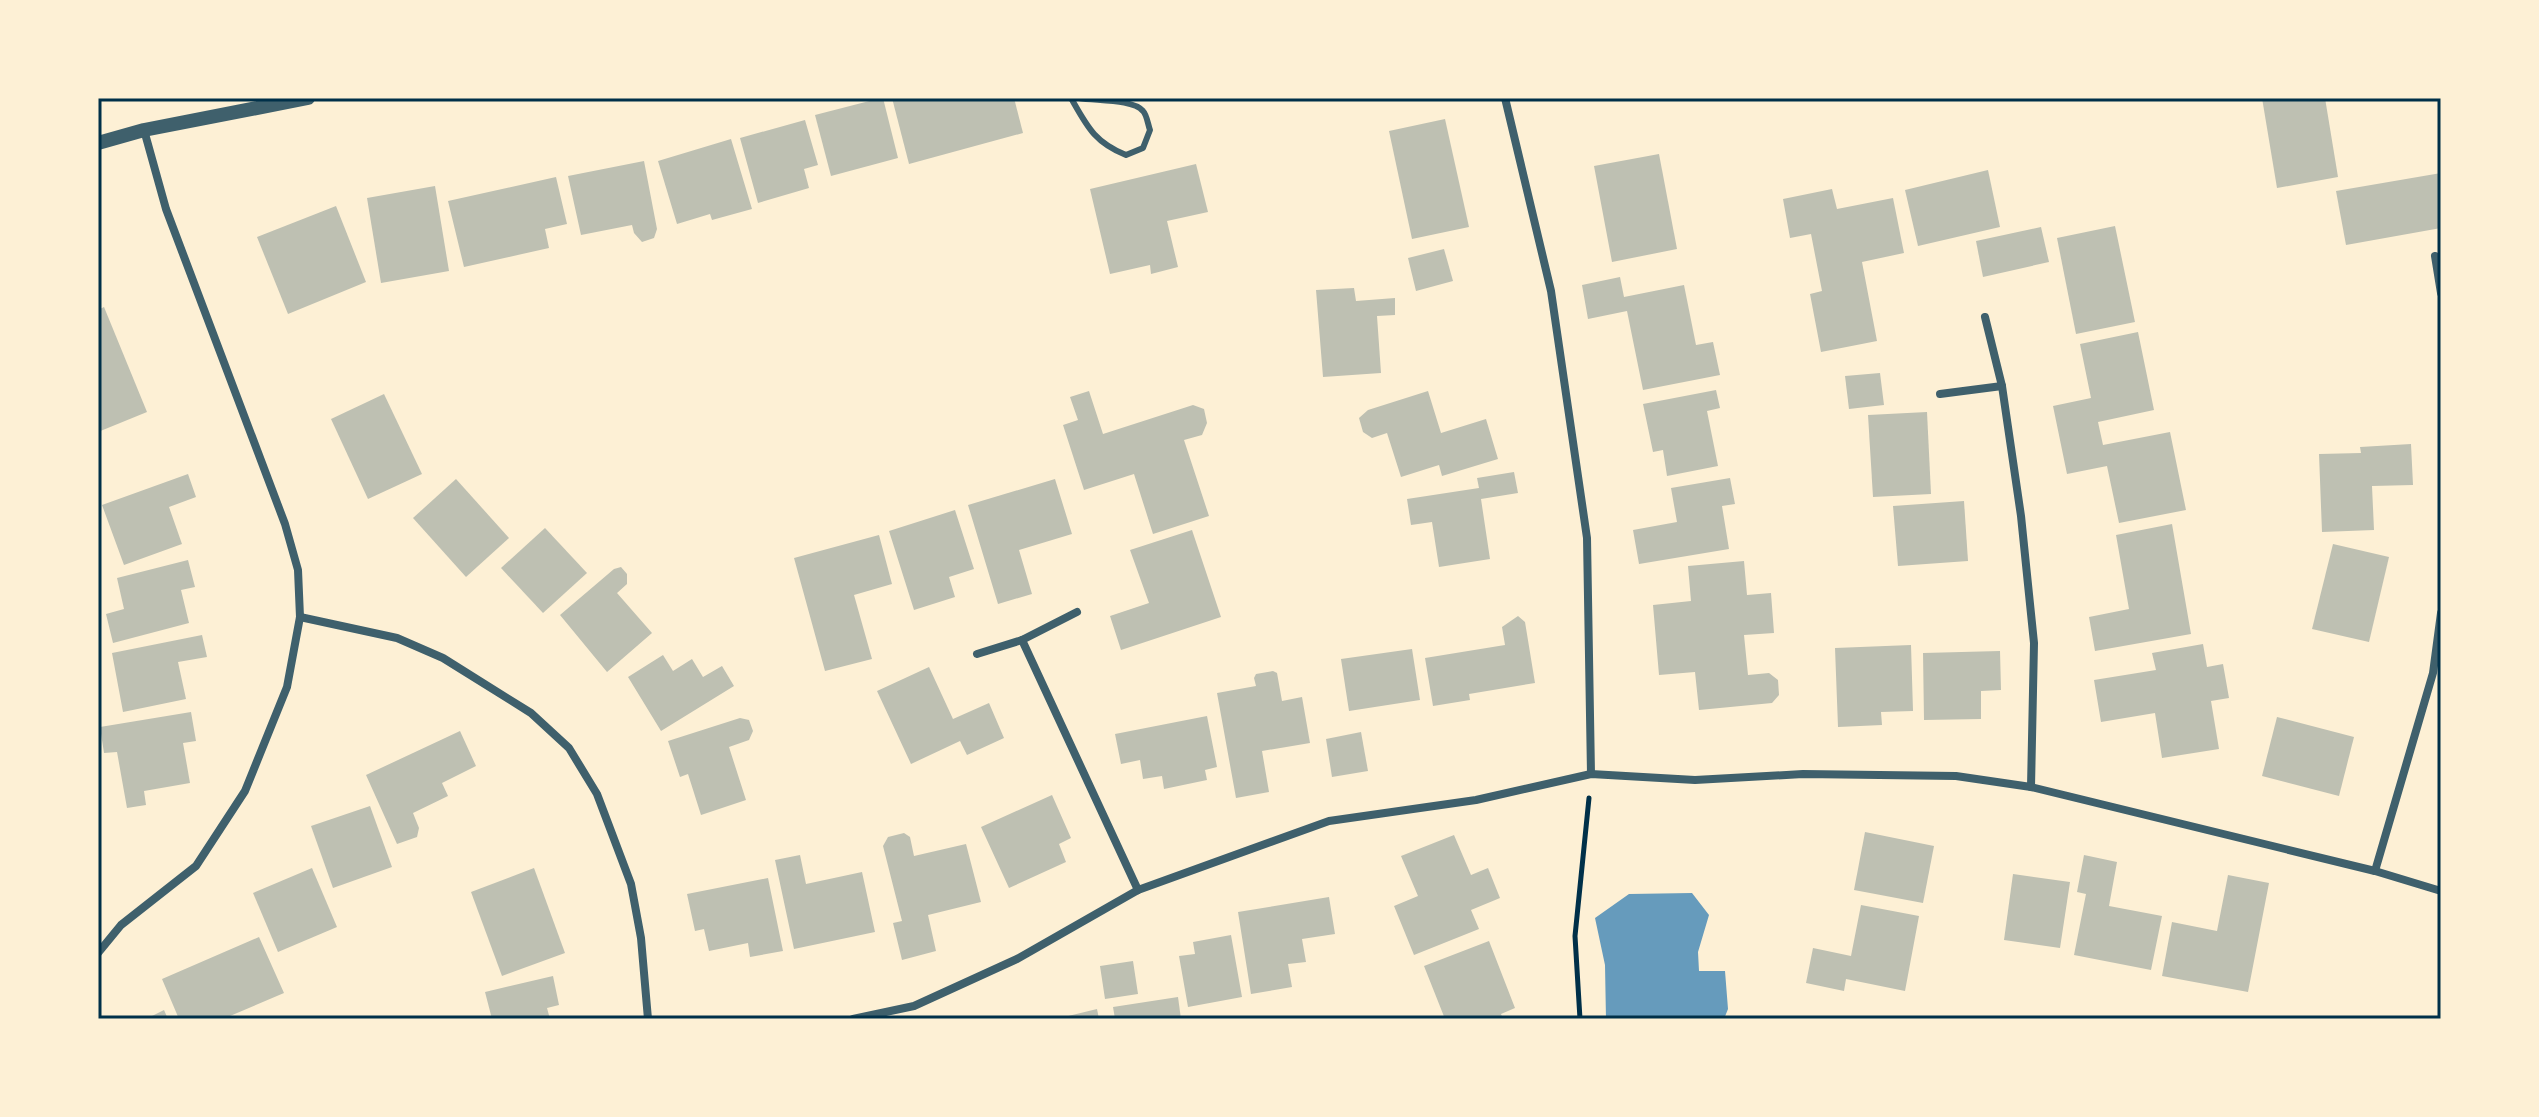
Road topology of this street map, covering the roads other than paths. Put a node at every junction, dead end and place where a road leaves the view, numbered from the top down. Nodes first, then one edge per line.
1 (308, 98) edge
2 (1071, 98) edge
3 (1079, 98) edge
4 (1505, 98) edge
5 (144, 130) junction
6 (98, 143) edge
7 (2435, 256) dead end
8 (2441, 293) edge
9 (1985, 317) dead end
10 (2002, 386) junction
11 (1940, 394) dead end
12 (1077, 612) dead end
13 (2441, 613) edge
14 (300, 617) junction
15 (1022, 640) junction
16 (977, 654) dead end
17 (1591, 774) junction
18 (2031, 787) junction
19 (2375, 871) junction
20 (1138, 890) junction
21 (2441, 891) edge
22 (98, 953) edge
23 (648, 1019) edge
24 (853, 1019) edge

1 - 5 street
2 - 3 lane
4 - 17 street
5 - 6 street
5 - 14 street
7 - 8 street
9 - 10 street
10 - 11 street
10 - 18 street
12 - 15 street
13 - 19 street
14 - 22 street
14 - 23 street
15 - 16 street
15 - 20 street
17 - 18 street
17 - 20 street
18 - 19 street
19 - 21 street
20 - 24 street

